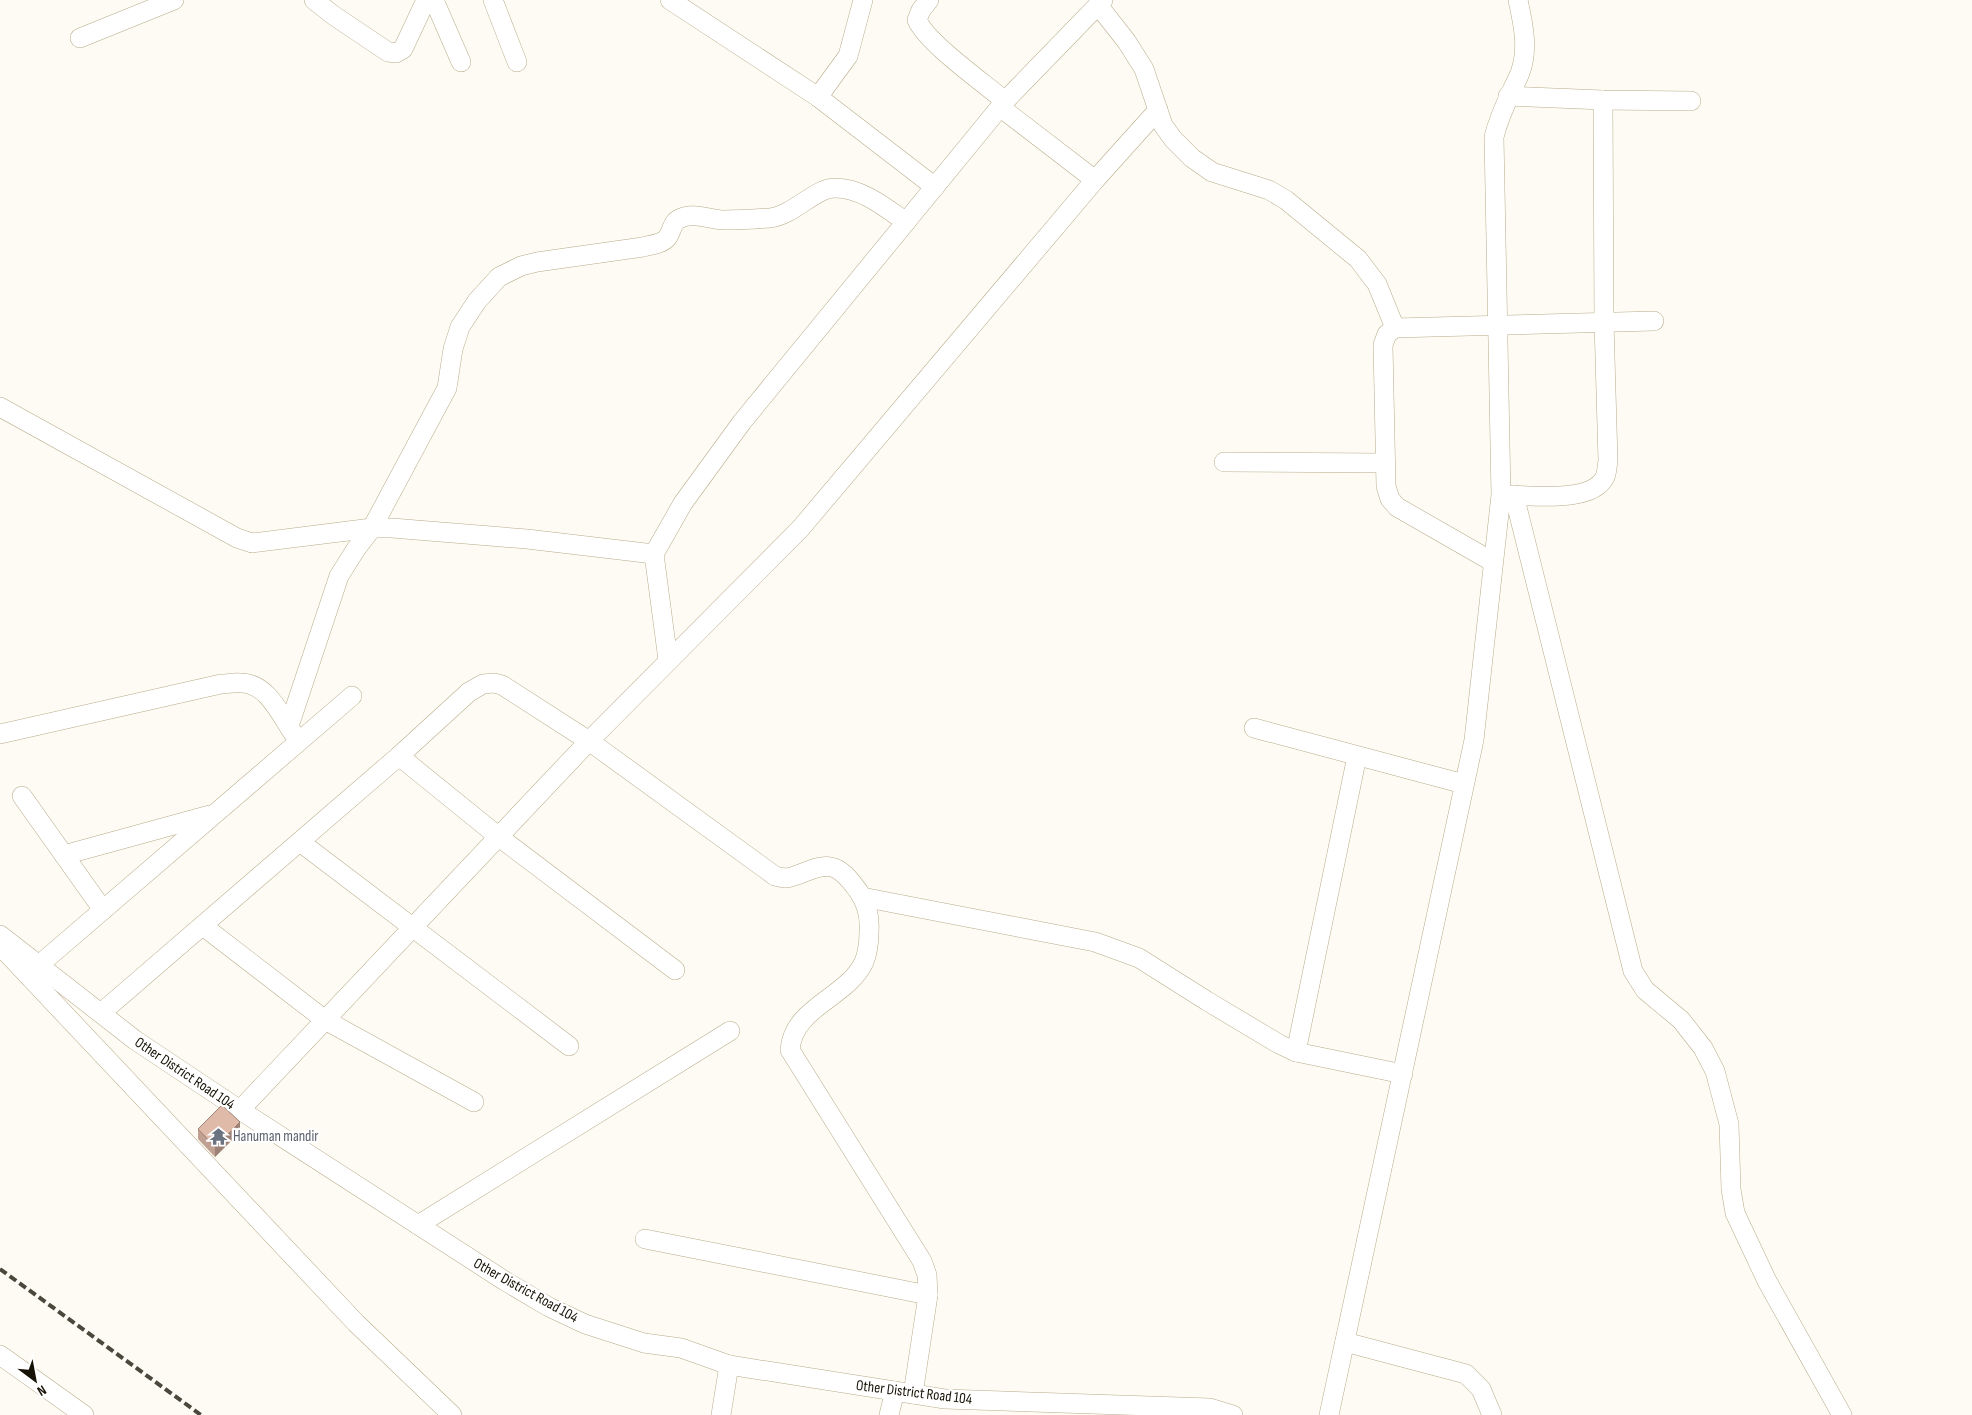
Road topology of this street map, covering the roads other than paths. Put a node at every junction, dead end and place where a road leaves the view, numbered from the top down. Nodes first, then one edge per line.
1 (174, 0) edge
2 (314, 0) edge
3 (426, 0) edge
4 (434, 0) edge
5 (493, 0) edge
6 (670, 0) edge
7 (863, 0) edge
8 (929, 0) edge
9 (1518, 0) edge
10 (1101, 2) edge
11 (80, 38) dead end
12 (461, 62) dead end
13 (517, 62) dead end
14 (1508, 96) junction
15 (818, 97) junction
16 (1604, 100) junction
17 (1691, 101) dead end
18 (1003, 104) junction
19 (1158, 110) junction
20 (1095, 180) junction
21 (935, 187) junction
22 (906, 222) junction
23 (1654, 321) dead end
24 (1604, 322) junction
25 (1498, 325) junction
26 (1395, 328) junction
27 (0, 407) edge
28 (1224, 462) dead end
29 (1385, 463) junction
30 (1507, 495) junction
31 (372, 528) junction
32 (654, 554) junction
33 (1493, 562) junction
34 (668, 660) junction
35 (352, 696) dead end
36 (1254, 728) dead end
37 (0, 734) edge
38 (294, 734) junction
39 (589, 742) junction
40 (399, 756) junction
41 (1357, 756) junction
42 (1464, 784) junction
43 (22, 796) dead end
44 (216, 814) junction
45 (498, 837) junction
46 (300, 842) junction
47 (64, 855) junction
48 (862, 897) junction
49 (103, 910) junction
50 (203, 926) junction
51 (413, 928) junction
52 (0, 935) edge
53 (3, 954) edge
54 (39, 965) junction
55 (675, 970) dead end
56 (101, 1014) junction
57 (326, 1020) junction
58 (730, 1031) dead end
59 (569, 1046) dead end
60 (1296, 1052) junction
61 (1403, 1074) junction
62 (474, 1102) dead end
63 (240, 1110) junction
64 (418, 1225) junction
65 (645, 1239) dead end
66 (928, 1295) junction
67 (1345, 1342) junction
68 (0, 1355) edge
69 (729, 1365) junction
70 (904, 1393) junction
71 (1174, 1411) edge
72 (84, 1415) edge
73 (452, 1415) edge
74 (721, 1415) edge
75 (890, 1415) edge
76 (1233, 1415) edge
77 (1329, 1415) edge
78 (1492, 1415) edge
79 (1842, 1415) edge

1 - 11 street
2 - 3 street
4 - 12 street
5 - 13 street
6 - 15 street
7 - 15 street
8 - 18 street
9 - 14 street
10 - 18 street
10 - 19 street
14 - 16 street
14 - 25 street
15 - 21 street
16 - 17 street
16 - 24 street
18 - 20 street
18 - 21 street
19 - 20 street
19 - 26 street
20 - 34 street
21 - 22 street
22 - 31 street
22 - 32 street
23 - 24 street
24 - 25 street
24 - 30 street
25 - 26 street
25 - 30 street
26 - 29 street
27 - 31 street
28 - 29 street
29 - 33 street
30 - 33 street
30 - 79 street
31 - 32 street
31 - 38 street
32 - 34 street
33 - 42 street
34 - 39 street
35 - 38 street
36 - 41 street
37 - 38 street
38 - 44 street
39 - 40 street
39 - 45 street
39 - 48 street
40 - 45 street
40 - 46 street
41 - 42 street
41 - 60 street
42 - 61 street
43 - 47 street
44 - 47 street
44 - 49 street
45 - 51 street
45 - 55 street
46 - 50 street
46 - 51 street
47 - 49 street
48 - 60 street
48 - 66 street
49 - 54 street
50 - 56 street
50 - 57 street
51 - 57 street
51 - 59 street
52 - 54 street, Other District Road 104
53 - 73 street
54 - 56 street, Other District Road 104
56 - 63 street, Other District Road 104
57 - 62 street
57 - 63 street
58 - 64 street
60 - 61 street
61 - 67 street
63 - 64 street, Other District Road 104
64 - 69 street, Other District Road 104
65 - 66 street
66 - 70 street
67 - 77 street
67 - 78 street
68 - 72 street
69 - 70 street, Other District Road 104
69 - 74 street
70 - 71 street, Other District Road 104
70 - 75 street
71 - 76 street, Other District Road 104

